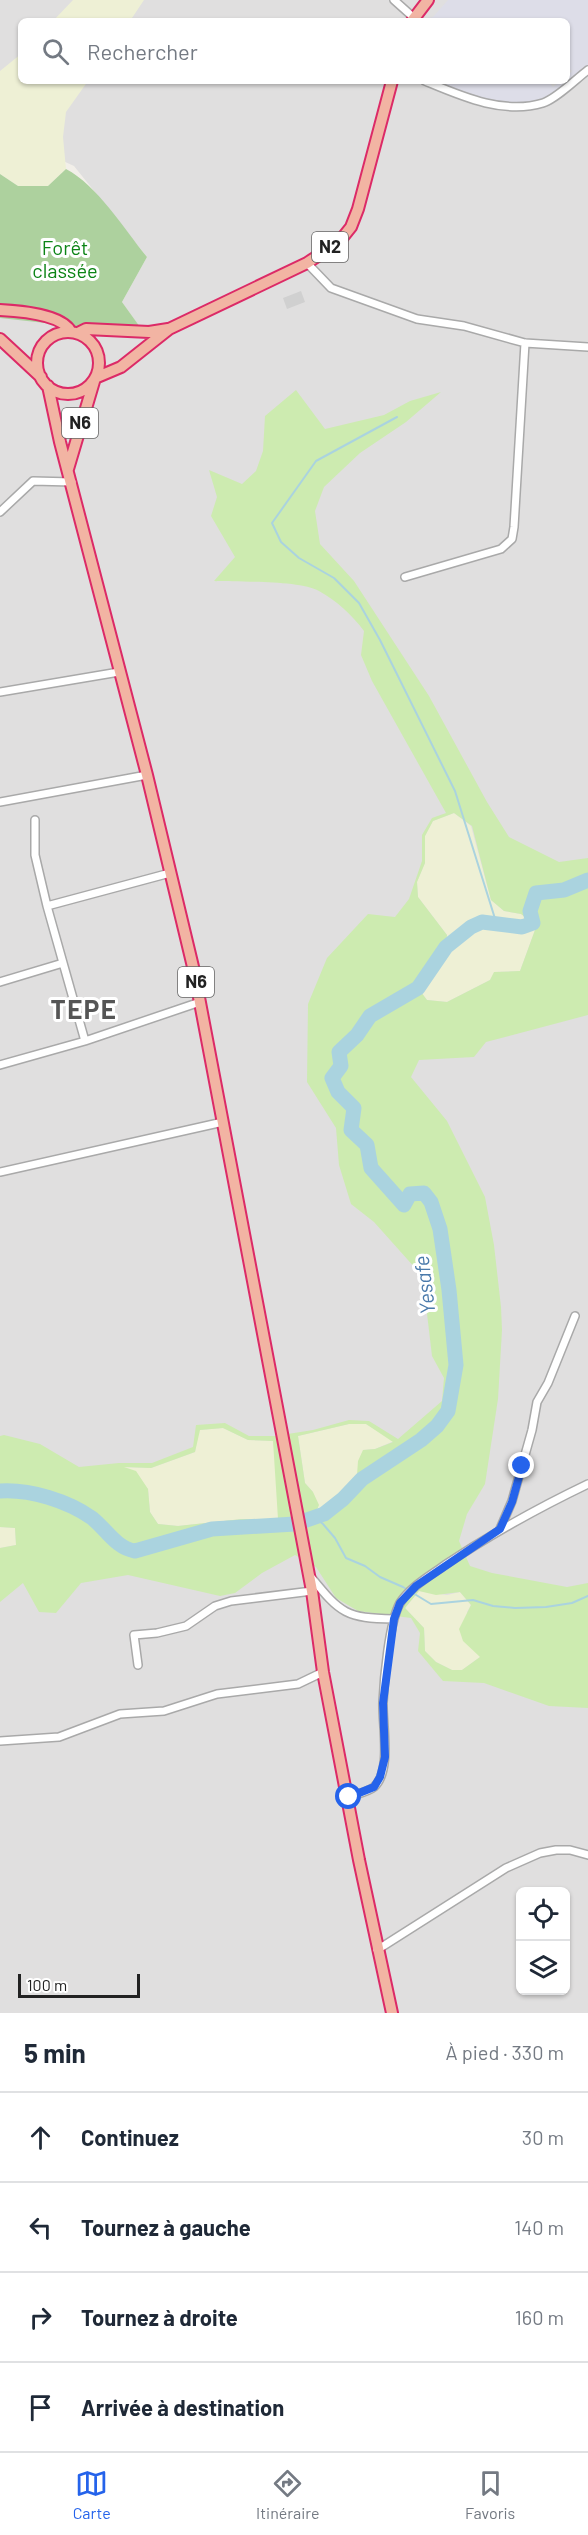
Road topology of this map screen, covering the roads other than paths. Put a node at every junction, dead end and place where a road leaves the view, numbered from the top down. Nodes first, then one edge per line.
1 (394, 0) edge
2 (428, 0) edge
3 (411, 18) edge
4 (413, 18) edge
5 (588, 70) edge
6 (570, 83) edge
7 (391, 84) edge
8 (432, 84) edge
9 (569, 84) edge
10 (307, 263) junction
11 (0, 310) edge
12 (169, 329) junction
13 (75, 332) junction
14 (0, 339) edge
15 (525, 343) junction
16 (588, 347) edge
17 (41, 377) junction
18 (95, 378) junction
19 (48, 386) junction
20 (68, 469) junction
21 (72, 482) junction
22 (0, 512) edge
23 (405, 577) dead end
24 (119, 672) junction
25 (0, 692) edge
26 (147, 775) junction
27 (0, 802) edge
28 (35, 820) dead end
29 (170, 873) junction
30 (48, 906) junction
31 (63, 963) junction
32 (0, 982) edge
33 (200, 1002) junction
34 (86, 1041) junction
35 (0, 1065) edge
36 (223, 1122) junction
37 (0, 1172) edge
38 (575, 1316) dead end
39 (588, 1484) edge
40 (500, 1529) junction
41 (308, 1574) junction
42 (312, 1591) junction
43 (394, 1619) junction
44 (138, 1665) dead end
45 (323, 1672) junction
46 (0, 1741) edge
47 (349, 1797) junction
48 (588, 1856) edge
49 (377, 1950) junction
50 (392, 2013) edge

1 - 3 street
2 - 4 highway
5 - 6 street
7 - 10 highway, N2
8 - 9 street
10 - 12 highway, N2
10 - 15 street
11 - 13 highway
12 - 13 highway, N2
12 - 18 highway, N2
13 - 17 highway
13 - 18 highway
14 - 17 highway
15 - 16 street
15 - 23 street
17 - 19 highway
18 - 19 highway
18 - 20 highway, N6
19 - 20 highway, N6
20 - 21 highway, N6
21 - 22 street
21 - 24 highway, N6
24 - 25 street
24 - 26 highway, N6
26 - 27 street
26 - 29 highway, N6
28 - 30 street
29 - 30 street
29 - 33 highway, N6
30 - 31 street
31 - 32 street
31 - 34 street
33 - 34 street
33 - 36 highway, N6
34 - 35 street
36 - 37 street
36 - 41 highway, N6
38 - 40 street
39 - 40 street
40 - 43 street
41 - 42 highway, N6
41 - 43 street
42 - 44 street
42 - 45 highway, N6
43 - 47 street
45 - 46 street
45 - 47 highway, N6
47 - 49 highway, N6
48 - 49 street
49 - 50 highway, N6

